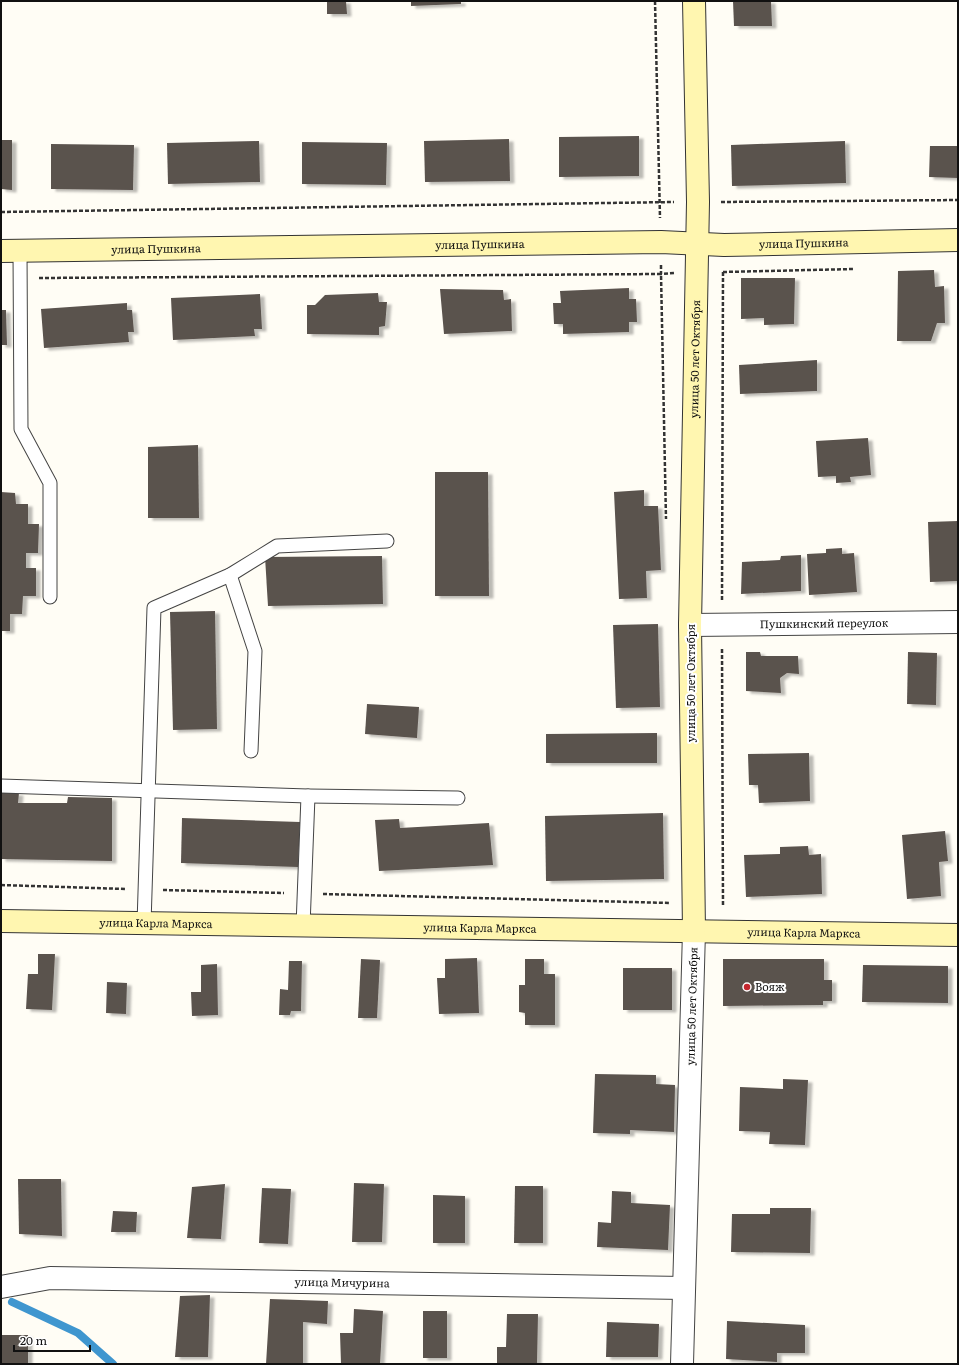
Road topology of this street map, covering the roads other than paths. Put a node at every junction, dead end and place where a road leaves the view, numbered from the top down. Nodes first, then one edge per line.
1 (694, 1) edge
2 (958, 240) edge
3 (697, 244) junction
4 (10, 251) edge
5 (387, 541) dead end
6 (230, 575) junction
7 (50, 597) dead end
8 (958, 622) edge
9 (690, 625) junction
10 (252, 751) dead end
11 (1, 786) edge
12 (149, 791) junction
13 (308, 796) junction
14 (458, 798) dead end
15 (1, 921) edge
16 (144, 924) junction
17 (303, 926) junction
18 (694, 931) junction
19 (958, 935) edge
20 (1, 1287) edge
21 (684, 1288) junction
22 (682, 1364) edge

1 - 3 main road, улица 50 лет Октября
2 - 3 main road, улица Пушкина
3 - 4 main road, улица Пушкина
3 - 9 main road, улица 50 лет Октября
4 - 7 lane
5 - 6 lane
6 - 10 lane
6 - 12 lane
8 - 9 street, Пушкинский переулок
9 - 18 main road, улица 50 лет Октября
11 - 12 lane
12 - 13 lane
12 - 16 lane
13 - 14 lane
13 - 17 lane
15 - 16 main road, улица Карла Маркса
16 - 17 main road, улица Карла Маркса
17 - 18 main road, улица Карла Маркса
18 - 19 main road, улица Карла Маркса
18 - 21 street, улица 50 лет Октября
20 - 21 street, улица Мичурина
21 - 22 street, улица 50 лет Октября

